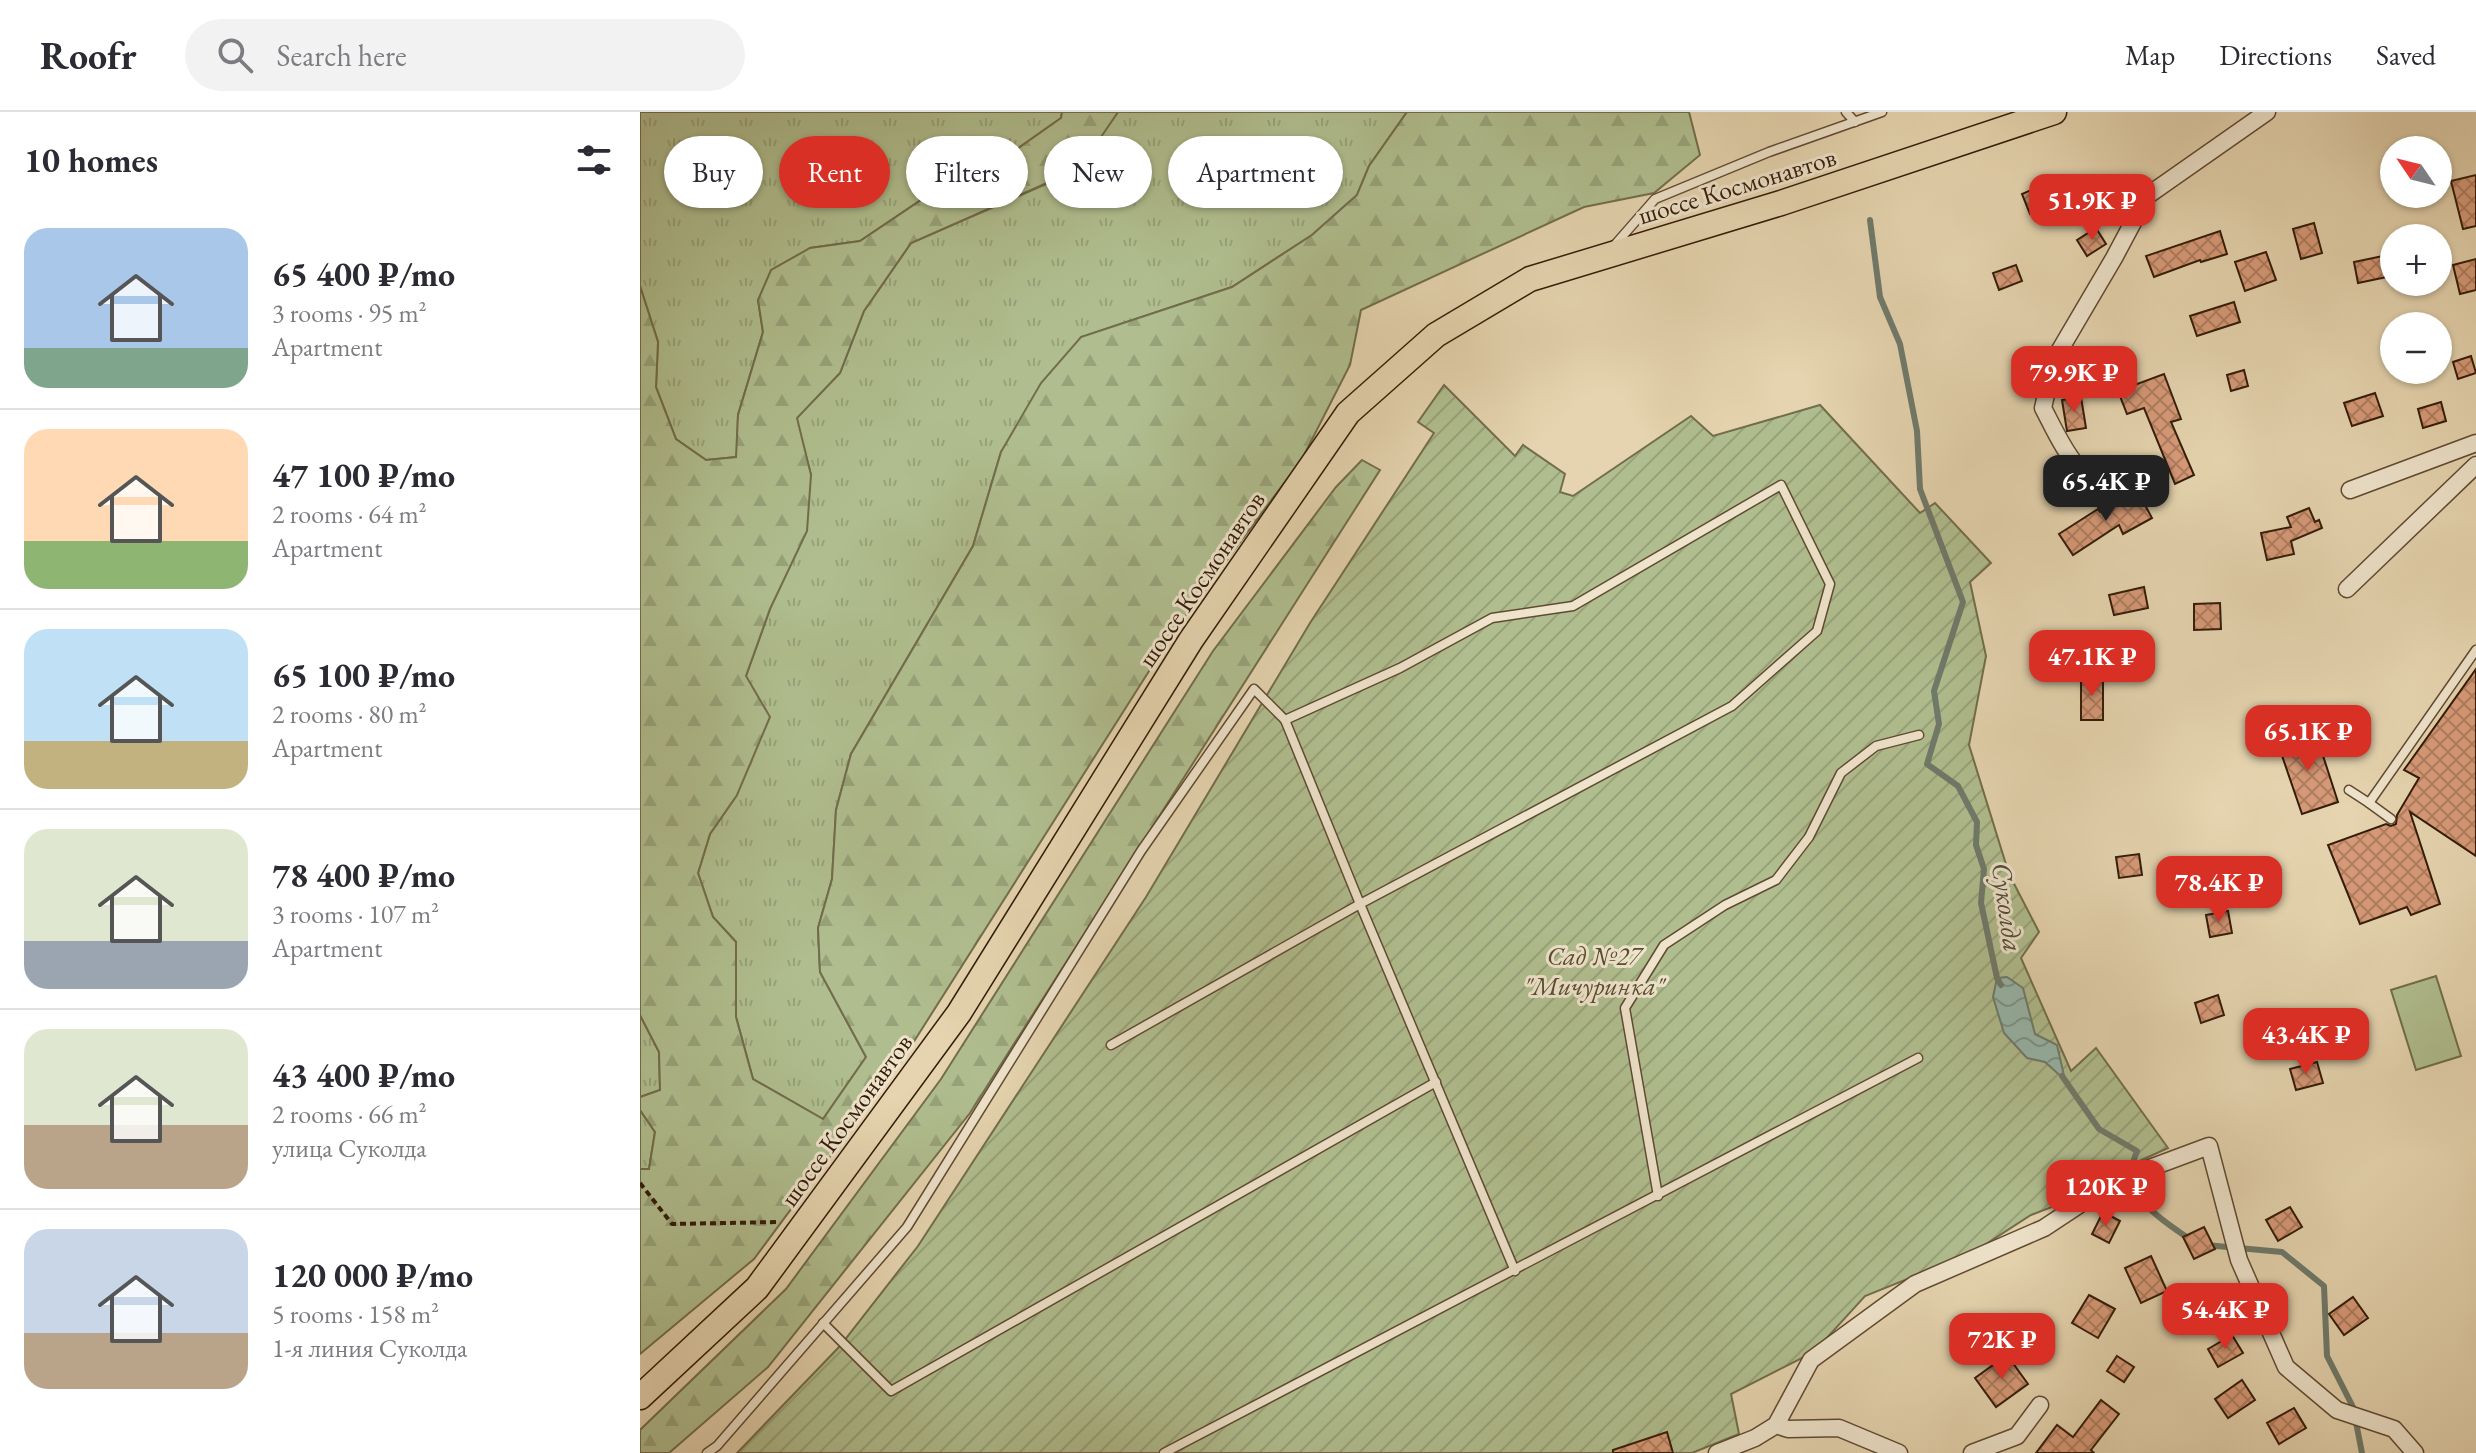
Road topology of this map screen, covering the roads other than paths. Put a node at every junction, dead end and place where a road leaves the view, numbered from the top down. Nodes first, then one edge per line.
1 (1846, 112) edge
2 (1882, 112) edge
3 (2054, 112) edge
4 (2267, 112) edge
5 (1855, 122) junction
6 (1605, 256) junction
7 (2476, 443) edge
8 (2476, 465) edge
9 (2113, 488) dead end
10 (2350, 490) dead end
11 (2347, 589) dead end
12 (2476, 650) edge
13 (1285, 720) junction
14 (1919, 735) dead end
15 (2349, 790) dead end
16 (2369, 803) junction
17 (2391, 819) dead end
18 (1360, 904) junction
19 (1111, 1045) dead end
20 (1918, 1058) dead end
21 (1436, 1082) junction
22 (1658, 1196) junction
23 (1515, 1271) junction
24 (823, 1323) junction
25 (640, 1397) edge
26 (2040, 1405) dead end
27 (1776, 1425) junction
28 (707, 1453) edge
29 (1164, 1453) edge
30 (1717, 1453) edge
31 (1899, 1453) edge
32 (1972, 1453) edge
33 (2415, 1453) edge

1 - 5 lane
2 - 5 lane
3 - 6 main road, шоссе Космонавтов
4 - 9 street
5 - 6 lane
6 - 25 main road, шоссе Космонавтов
7 - 10 street
8 - 11 street
12 - 16 lane
13 - 18 lane
13 - 18 lane
13 - 24 lane
14 - 22 lane
15 - 16 lane
16 - 17 lane
18 - 19 lane
18 - 21 lane
20 - 22 lane
21 - 23 lane
21 - 24 lane
22 - 23 lane
23 - 29 lane
24 - 28 lane
26 - 32 street
27 - 30 street
27 - 31 street
27 - 33 street

